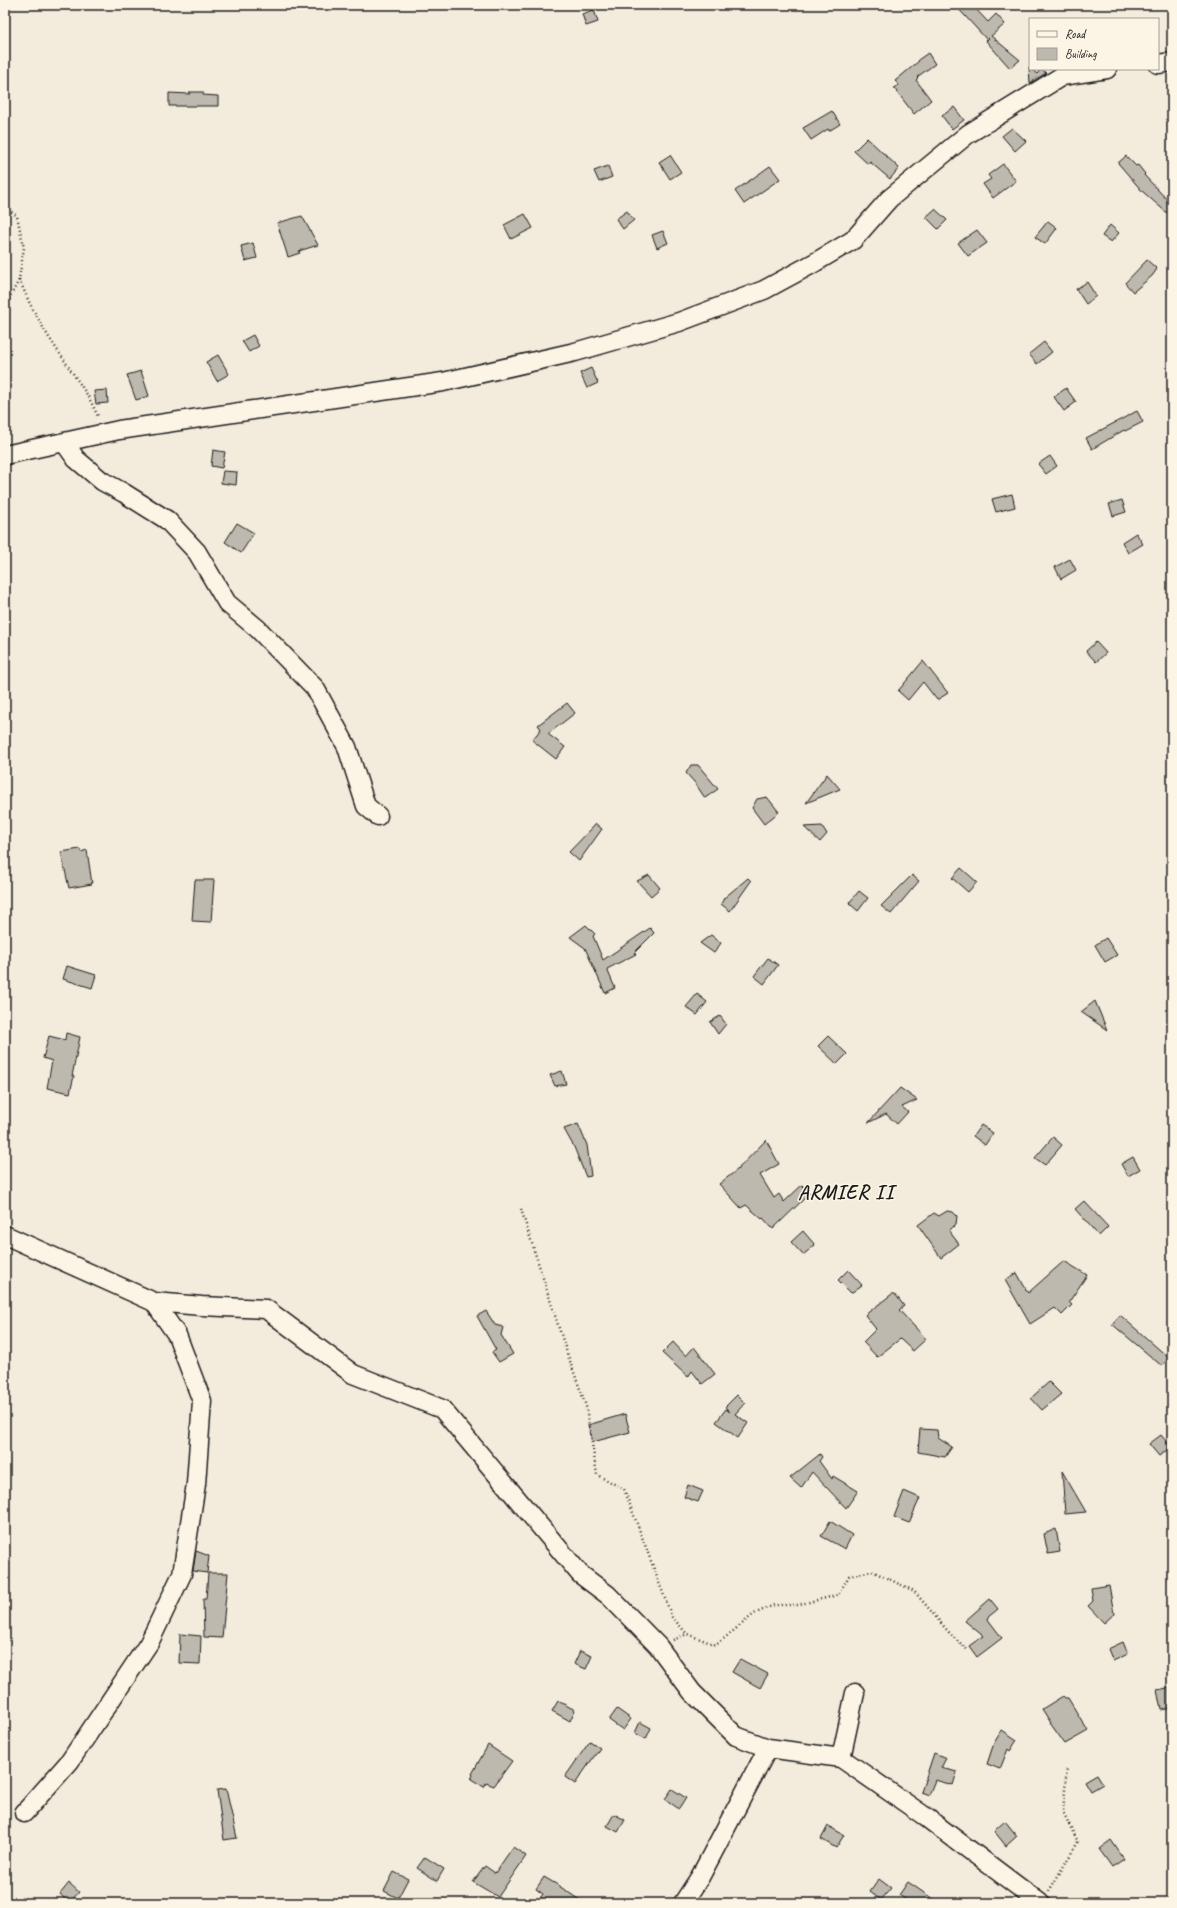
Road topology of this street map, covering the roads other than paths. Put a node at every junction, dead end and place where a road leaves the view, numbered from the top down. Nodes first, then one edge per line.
1 (1172, 62) edge
2 (1159, 64) edge
3 (1100, 70) edge
4 (64, 442) junction
5 (5, 455) edge
6 (378, 816) dead end
7 (5, 1235) edge
8 (154, 1302) junction
9 (855, 1693) dead end
10 (768, 1748) junction
11 (841, 1758) junction
12 (24, 1813) dead end
13 (1043, 1900) edge
14 (683, 1903) edge

1 - 2 street
3 - 4 street
4 - 5 street
4 - 6 street
7 - 8 street
8 - 10 street
8 - 12 street
9 - 11 street
10 - 11 street
10 - 14 street
11 - 13 street

